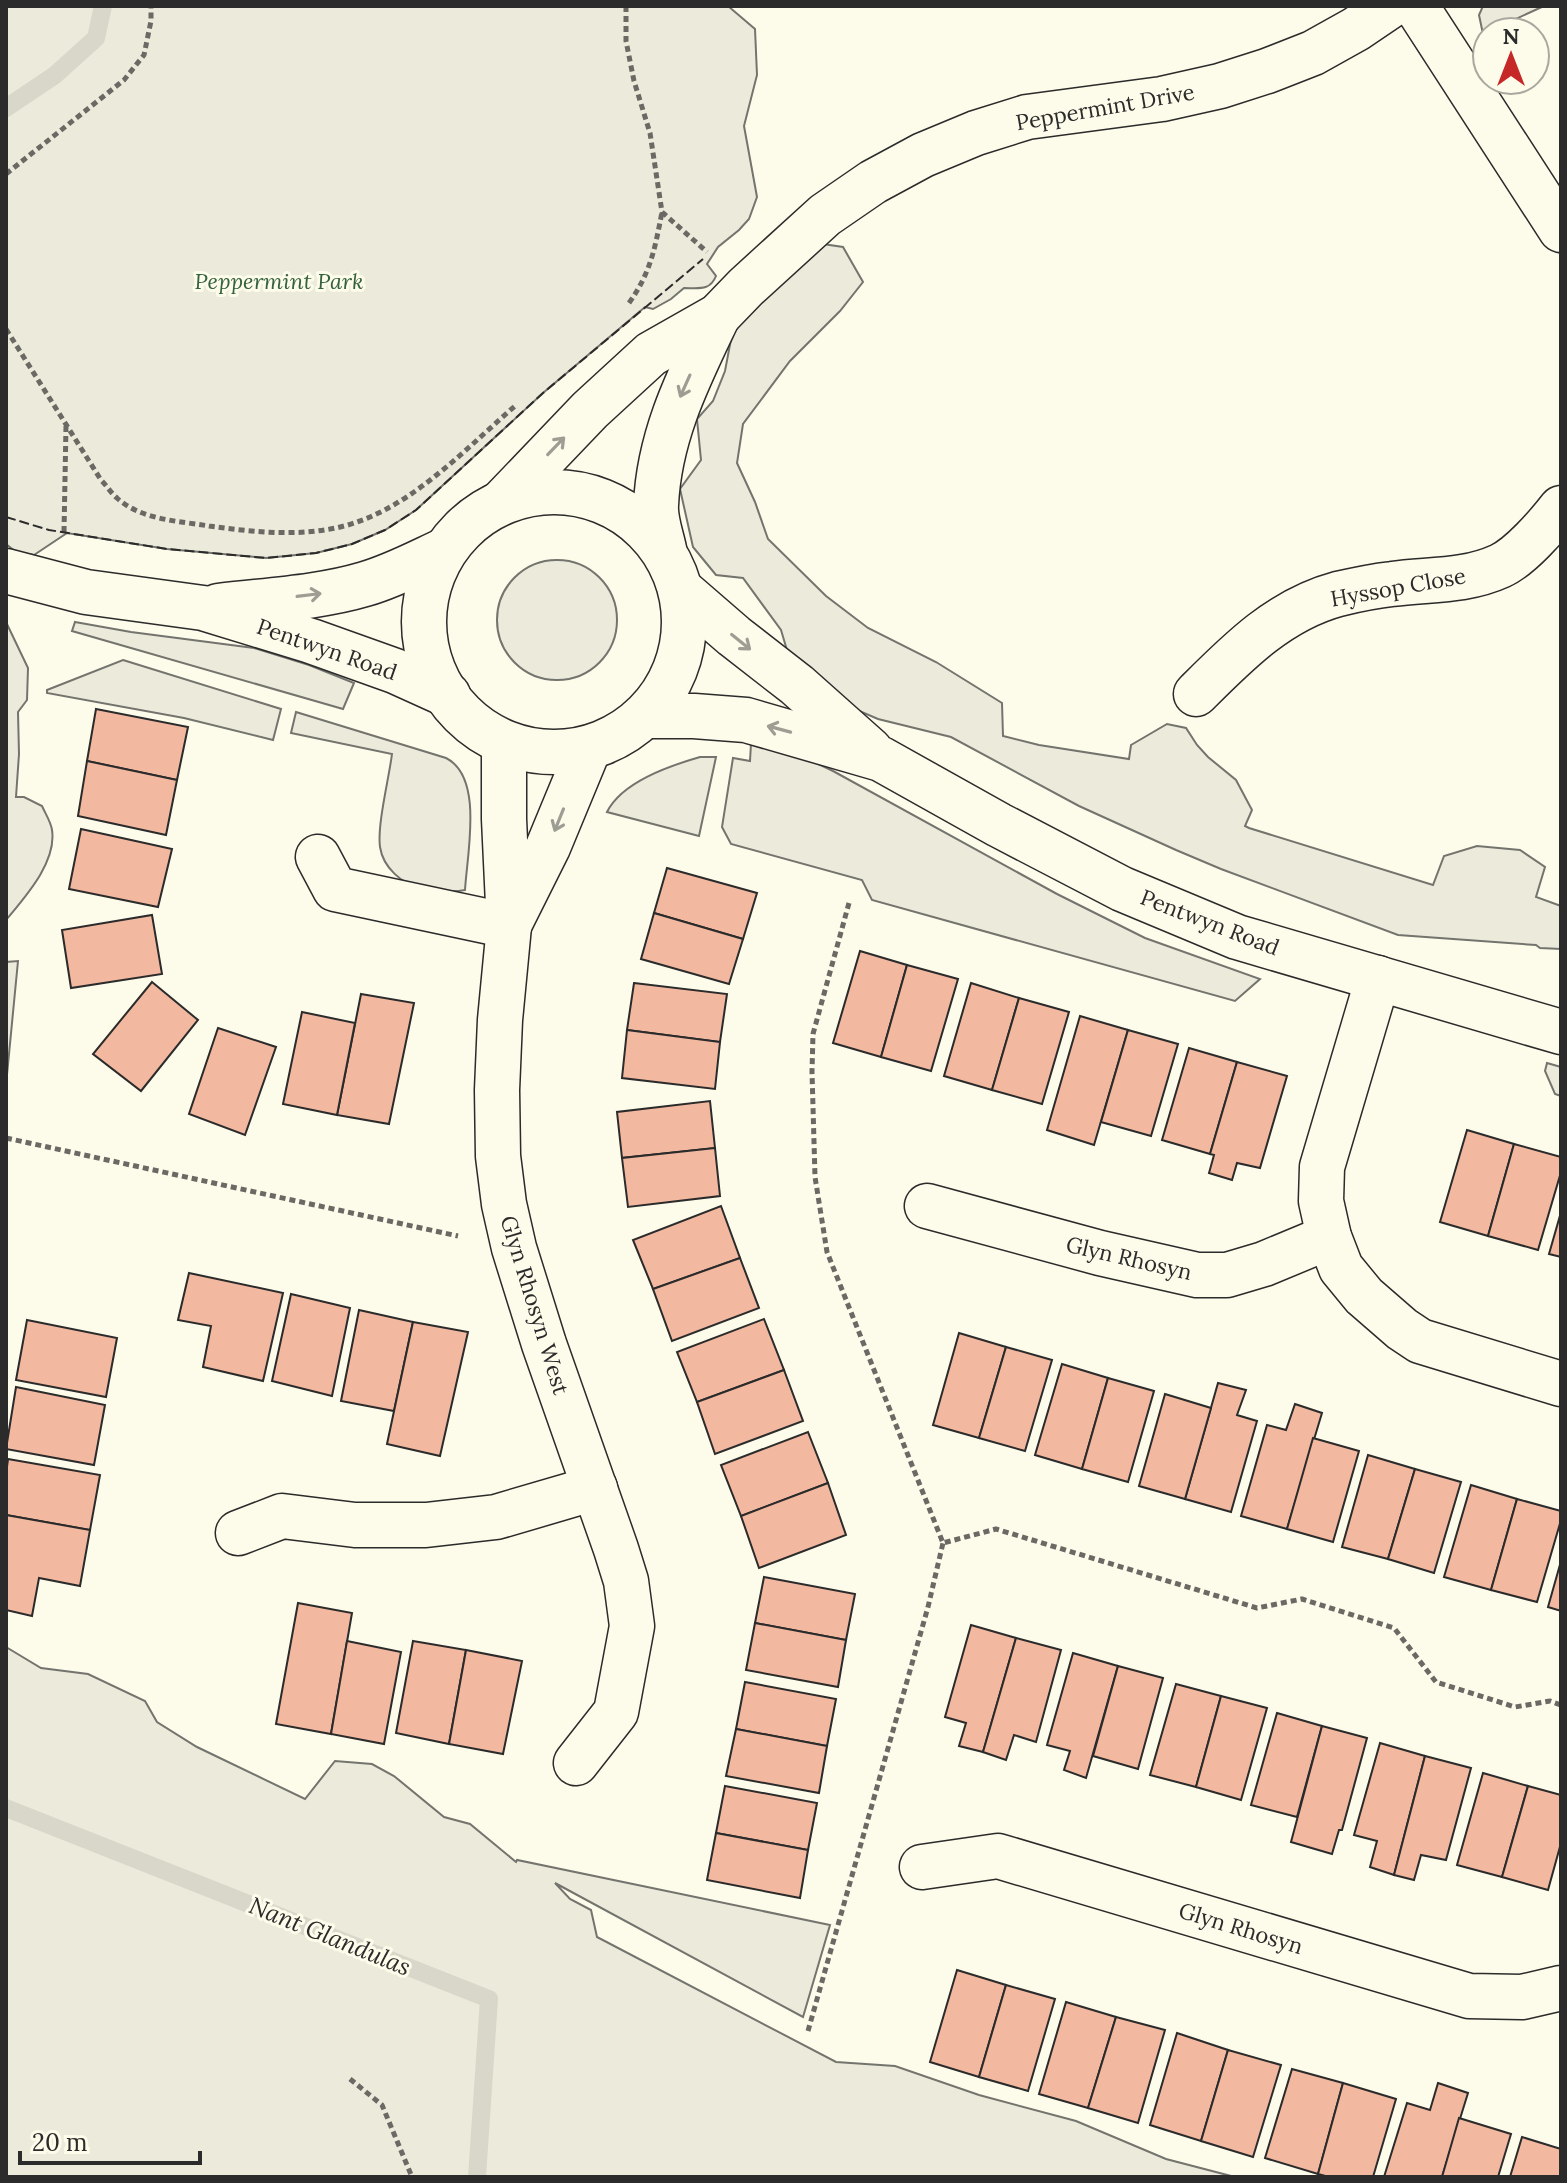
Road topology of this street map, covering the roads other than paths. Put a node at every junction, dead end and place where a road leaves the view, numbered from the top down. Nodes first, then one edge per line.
1 (1390, 6) edge
2 (1416, 6) edge
3 (1561, 230) edge
4 (732, 301) junction
5 (502, 502) junction
6 (1561, 508) edge
7 (664, 549) junction
8 (445, 550) junction
9 (6, 571) edge
10 (682, 591) junction
11 (203, 608) junction
12 (1196, 694) dead end
13 (448, 695) junction
14 (645, 716) junction
15 (504, 743) junction
16 (589, 748) junction
17 (881, 759) junction
18 (318, 857) dead end
19 (509, 926) junction
20 (1378, 978) junction
21 (1561, 1032) edge
22 (927, 1206) dead end
23 (1329, 1237) junction
24 (1561, 1384) edge
25 (595, 1488) junction
26 (238, 1533) dead end
27 (576, 1763) dead end
28 (922, 1867) dead end
29 (1561, 1988) edge

1 - 4 street, Peppermint Drive
2 - 3 street
5 -> 4 street, Peppermint Drive
4 -> 7 street, Peppermint Drive
5 - 7 street
5 - 8 street
6 - 12 street, Hyssop Close
7 - 10 street
11 -> 8 street, Pentwyn Road
8 - 13 street
9 - 11 street, Pentwyn Road
10 - 14 street
10 -> 17 street, Pentwyn Road
11 - 13 street, Pentwyn Road
13 - 15 street
14 - 16 street
17 -> 14 street, Pentwyn Road
15 - 16 street
15 - 19 street, Glyn Rhosyn West
16 -> 19 street, Glyn Rhosyn West
17 - 20 street, Pentwyn Road
18 - 19 street
19 - 25 street, Glyn Rhosyn West
20 - 21 street, Pentwyn Road
20 - 23 street
22 - 23 street, Glyn Rhosyn
23 - 24 street
25 - 26 street
25 - 27 street, Glyn Rhosyn West
28 - 29 street, Glyn Rhosyn

